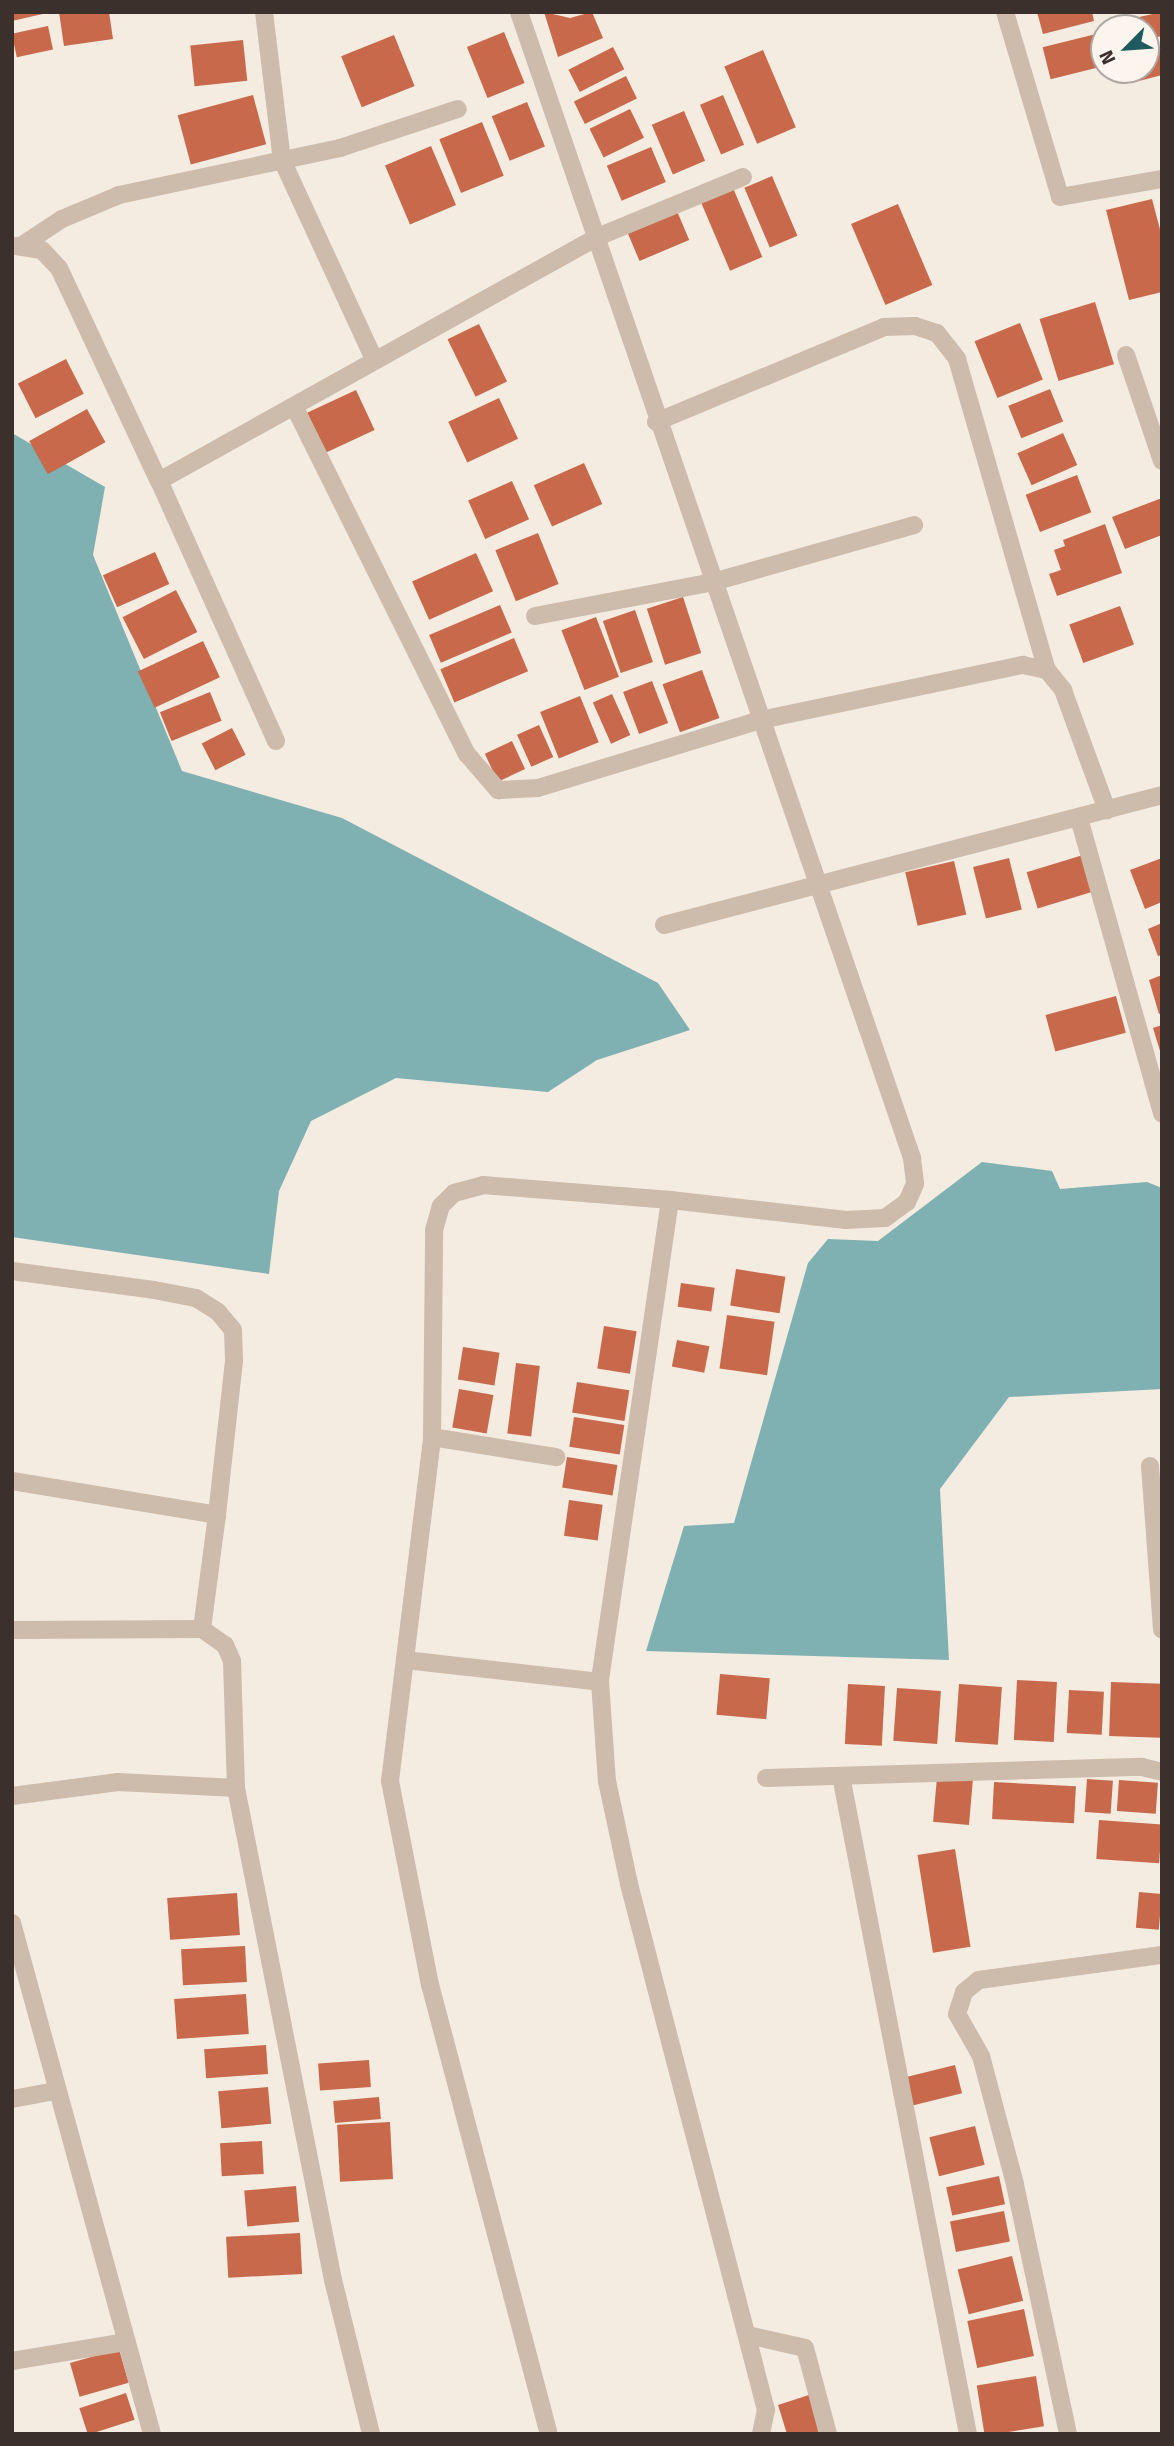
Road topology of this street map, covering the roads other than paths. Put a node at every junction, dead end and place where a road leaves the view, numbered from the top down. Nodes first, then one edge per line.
1 (264, 12) edge
2 (519, 12) edge
3 (1005, 12) edge
4 (458, 110) dead end
5 (282, 160) junction
6 (743, 177) dead end
7 (1162, 179) edge
8 (595, 238) junction
9 (17, 246) edge
10 (1126, 355) dead end
11 (375, 360) junction
12 (294, 406) junction
13 (656, 422) junction
14 (1162, 461) edge
15 (159, 481) junction
16 (914, 525) dead end
17 (713, 582) junction
18 (535, 616) dead end
19 (1047, 670) junction
20 (761, 720) junction
21 (276, 741) dead end
22 (1162, 795) edge
23 (1107, 810) junction
24 (1079, 818) junction
25 (818, 882) junction
26 (664, 925) dead end
27 (1162, 1114) edge
28 (670, 1200) junction
29 (12, 1271) edge
30 (432, 1437) junction
31 (556, 1457) dead end
32 (1150, 1466) dead end
33 (12, 1481) edge
34 (217, 1515) junction
35 (202, 1629) junction
36 (12, 1630) edge
37 (1162, 1630) edge
38 (405, 1660) junction
39 (600, 1682) junction
40 (1162, 1772) edge
41 (841, 1776) junction
42 (766, 1778) dead end
43 (236, 1788) junction
44 (12, 1796) edge
45 (12, 1923) edge
46 (15, 1948) edge
47 (1162, 1955) edge
48 (55, 2091) junction
49 (12, 2099) edge
50 (748, 2335) junction
51 (126, 2342) junction
52 (12, 2361) edge
53 (543, 2433) edge
54 (152, 2434) edge
55 (372, 2434) edge
56 (761, 2434) edge
57 (828, 2434) edge
58 (968, 2434) edge
59 (1068, 2434) edge

1 - 5 street
2 - 8 street
3 - 7 street
4 - 5 street
5 - 9 street
5 - 11 street
6 - 8 street
8 - 11 street
8 - 13 street
9 - 15 street
10 - 14 street
11 - 12 street
12 - 15 street
12 - 20 street
13 - 17 street
13 - 19 street
15 - 21 street
16 - 17 street
17 - 18 street
17 - 20 street
19 - 20 street
19 - 23 street
20 - 25 street
22 - 23 street
23 - 24 street
24 - 25 street
24 - 27 street
25 - 26 street
25 - 28 street
28 - 30 street
28 - 39 street
29 - 34 street
30 - 31 street
30 - 38 street
32 - 37 street
33 - 34 street
34 - 35 street
35 - 36 street
35 - 43 street
38 - 39 street
38 - 53 street
39 - 50 street
40 - 41 street
41 - 42 street
41 - 58 street
43 - 44 street
43 - 55 street
45 - 46 street
46 - 48 street
47 - 59 street
48 - 49 street
48 - 51 street
50 - 56 street
50 - 57 street
51 - 52 street
51 - 54 street

